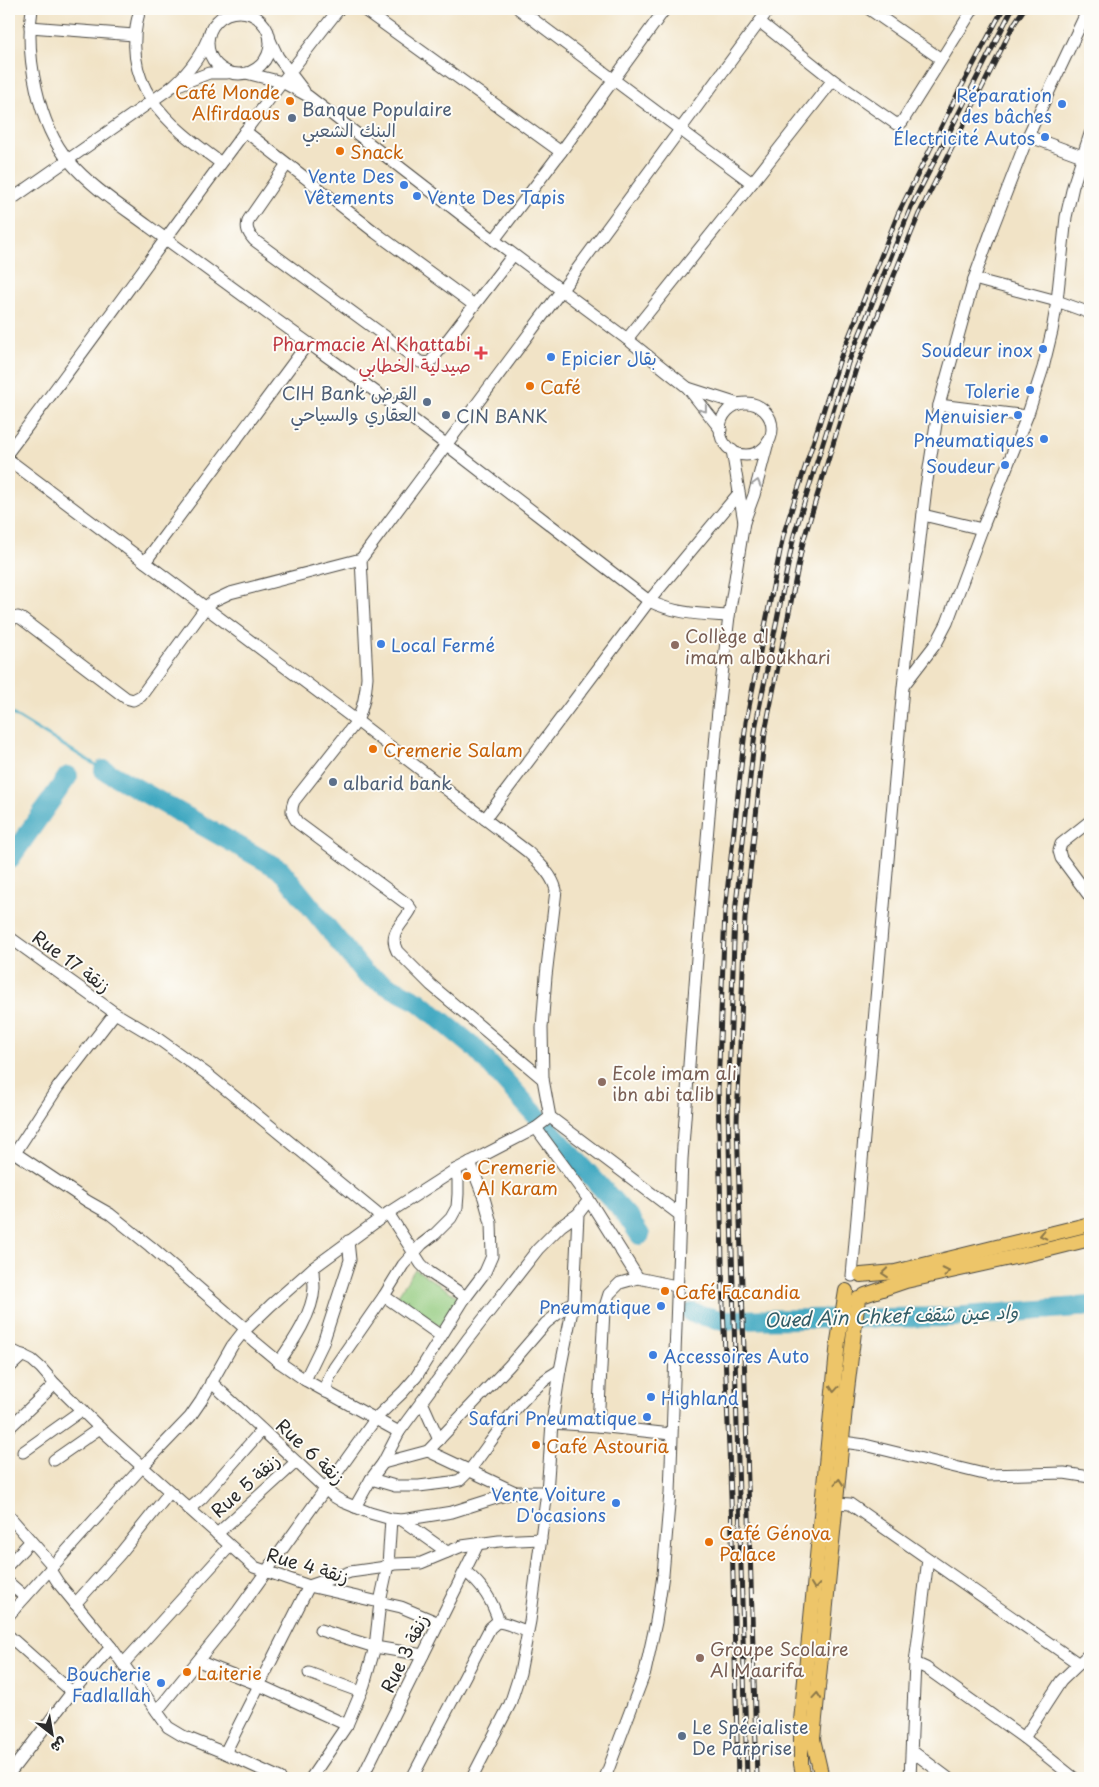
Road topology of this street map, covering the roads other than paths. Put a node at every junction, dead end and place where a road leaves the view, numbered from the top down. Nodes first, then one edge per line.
1 (32, 9) edge
2 (140, 9) edge
3 (229, 9) edge
4 (254, 9) edge
5 (339, 9) edge
6 (363, 9) edge
7 (519, 9) edge
8 (664, 9) edge
9 (769, 9) edge
10 (870, 9) edge
11 (973, 9) edge
12 (1088, 9) edge
13 (220, 18) junction
14 (760, 22) junction
15 (264, 24) junction
16 (30, 27) junction
17 (134, 35) junction
18 (208, 38) junction
19 (270, 39) junction
20 (941, 59) junction
21 (228, 72) junction
22 (289, 72) junction
23 (246, 73) junction
24 (613, 80) junction
25 (833, 80) junction
26 (282, 82) junction
27 (169, 89) junction
28 (308, 96) junction
29 (152, 101) junction
30 (679, 130) junction
31 (245, 131) junction
32 (1090, 134) edge
33 (1028, 136) junction
34 (561, 152) junction
35 (1082, 156) junction
36 (68, 160) junction
37 (221, 162) junction
38 (287, 164) junction
39 (752, 183) junction
40 (9, 201) edge
41 (167, 239) junction
42 (494, 240) junction
43 (513, 255) junction
44 (974, 279) junction
45 (561, 291) junction
46 (1057, 301) junction
47 (474, 305) junction
48 (1090, 313) edge
49 (627, 339) junction
50 (308, 343) junction
51 (688, 388) junction
52 (738, 404) junction
53 (939, 405) junction
54 (1027, 416) junction
55 (721, 430) junction
56 (768, 442) junction
57 (446, 444) junction
58 (732, 450) junction
59 (9, 451) edge
60 (9, 460) edge
61 (739, 493) junction
62 (923, 515) junction
63 (744, 522) junction
64 (982, 529) junction
65 (361, 559) junction
66 (145, 562) junction
67 (649, 601) junction
68 (206, 607) junction
69 (728, 616) junction
70 (9, 623) edge
71 (903, 687) junction
72 (358, 721) junction
73 (485, 819) junction
74 (1090, 821) edge
75 (1090, 897) edge
76 (9, 937) edge
77 (115, 1013) junction
78 (543, 1079) junction
79 (549, 1118) junction
80 (537, 1127) junction
81 (12, 1157) edge
82 (470, 1162) junction
83 (455, 1170) junction
84 (589, 1200) junction
85 (578, 1214) junction
86 (385, 1215) junction
87 (680, 1215) junction
88 (1090, 1224) edge
89 (1090, 1238) edge
90 (348, 1241) junction
91 (415, 1252) junction
92 (313, 1268) junction
93 (856, 1276) junction
94 (638, 1278) junction
95 (676, 1286) junction
96 (384, 1296) junction
97 (466, 1297) junction
98 (574, 1302) junction
99 (855, 1304) junction
100 (245, 1330) junction
101 (441, 1336) junction
102 (845, 1341) junction
103 (9, 1349) edge
104 (23, 1355) junction
105 (279, 1362) junction
106 (9, 1368) edge
107 (560, 1370) junction
108 (305, 1380) junction
109 (211, 1382) junction
110 (55, 1384) junction
111 (326, 1392) junction
112 (422, 1402) junction
113 (82, 1410) junction
114 (376, 1418) junction
115 (552, 1423) junction
116 (598, 1426) junction
117 (9, 1428) edge
118 (100, 1428) junction
119 (262, 1430) junction
120 (399, 1432) junction
121 (672, 1434) junction
122 (439, 1440) junction
123 (843, 1442) junction
124 (428, 1451) junction
125 (23, 1452) dead end
126 (54, 1460) dead end
127 (296, 1462) junction
128 (383, 1463) junction
129 (142, 1467) junction
130 (470, 1471) junction
131 (1090, 1477) edge
132 (372, 1479) junction
133 (326, 1489) junction
134 (170, 1492) junction
135 (515, 1492) junction
136 (547, 1492) junction
137 (837, 1503) junction
138 (355, 1507) junction
139 (189, 1510) junction
140 (9, 1516) edge
141 (396, 1520) junction
142 (217, 1534) junction
143 (541, 1539) junction
144 (30, 1542) junction
145 (478, 1544) junction
146 (230, 1546) junction
147 (447, 1552) junction
148 (928, 1559) junction
149 (9, 1564) edge
150 (388, 1565) junction
151 (51, 1568) junction
152 (465, 1571) junction
153 (265, 1572) junction
154 (9, 1582) edge
155 (309, 1586) junction
156 (25, 1597) junction
157 (380, 1602) junction
158 (75, 1604) junction
159 (9, 1616) edge
160 (500, 1622) junction
161 (439, 1623) junction
162 (320, 1630) dead end
163 (528, 1632) junction
164 (9, 1636) edge
165 (111, 1647) junction
166 (375, 1647) junction
167 (1090, 1652) edge
168 (423, 1655) junction
169 (198, 1661) junction
170 (915, 1663) junction
171 (123, 1664) junction
172 (1079, 1664) junction
173 (309, 1673) dead end
174 (259, 1685) junction
175 (72, 1692) junction
176 (361, 1692) junction
177 (157, 1711) junction
178 (347, 1725) junction
179 (1024, 1738) junction
180 (912, 1751) junction
181 (225, 1753) junction
182 (9, 1774) edge
183 (280, 1778) edge
184 (311, 1778) edge
185 (362, 1778) edge
186 (412, 1778) edge
187 (472, 1778) edge
188 (605, 1778) edge
189 (804, 1778) edge
190 (822, 1778) edge
191 (910, 1778) edge
192 (948, 1778) edge
193 (1074, 1778) edge

1 - 16 street
2 - 17 street
3 - 13 street
4 - 15 street
5 - 22 street
6 - 34 street
7 - 24 street
8 - 24 street
9 - 14 street
10 - 20 street
11 - 20 street
12 - 33 street
13 - 15 street
13 - 18 street
14 - 25 street
14 - 30 street
15 - 19 street
16 - 17 street
16 - 36 street
17 - 29 street
18 - 21 street
18 - 27 street
19 - 22 street
19 - 23 street
20 - 25 street
21 - 23 street
21 - 27 street
22 - 26 street
22 - 28 street
23 - 26 street
24 - 30 street
24 - 34 street
25 - 39 street
26 - 28 street
26 - 31 street
27 - 29 street
28 - 42 street
29 - 36 street
29 - 37 street
30 - 39 street
30 - 45 street
31 - 37 street
31 - 38 street
32 - 35 street
33 - 35 street
33 - 44 street
34 - 42 street
35 - 46 street
36 - 40 street
36 - 41 street
37 - 41 street
38 - 47 street
38 - 47 street
39 - 49 street
41 - 50 street
41 - 59 street
42 - 43 street
43 - 45 street
43 - 47 street
44 - 46 street
44 - 53 street
45 - 49 street
45 - 57 street
46 - 48 street
46 - 54 street
49 - 51 street
50 - 57 street
50 - 66 street
51 - 52 street
51 -> 55 street
52 - 55 street
52 - 56 street
53 - 54 street
53 - 62 street
54 - 64 street
55 - 58 street
56 - 58 street
63 -> 56 street
57 - 65 street
57 - 67 street
58 - 61 street
60 - 66 street
61 - 63 street
61 - 67 street
62 - 64 street
62 - 71 street
63 - 69 street
64 - 71 street
65 - 68 street
65 - 72 street
66 - 68 street
67 - 69 street
67 - 73 street
68 - 70 street
68 - 72 street
69 - 87 street
71 - 93 street
72 - 73 street
72 - 78 street
73 - 78 street
74 - 75 street
76 - 77 street, Rue 17 زنقة
77 - 81 street
77 - 86 street, Rue 17 زنقة
78 - 79 street
79 - 80 street
79 - 87 street
80 - 82 street
80 - 84 street
81 - 100 street
82 - 83 street
82 - 97 street
83 - 86 street
83 - 91 street
84 - 85 street
84 - 94 street
85 - 98 street
85 - 112 street
86 - 90 street
86 - 91 street, Rue 17 زنقة
87 - 95 street
88 -> 93 main road
99 -> 89 main road
90 - 92 street
90 - 108 street
91 - 96 street
91 - 97 street, Rue 17 زنقة
92 - 100 street
92 - 105 street
93 - 99 main road
93 - 99 main road
94 - 95 street
94 - 116 street
95 - 121 street
96 - 101 street
96 - 111 street
97 - 101 street
98 - 107 street
98 - 122 street
99 - 102 main road
100 - 105 street
100 - 109 street
101 - 114 street
102 - 123 main road
102 -> 189 main road
103 - 104 street, Rue 4 زنقة
104 - 106 street
104 - 110 street, Rue 4 زنقة
105 - 108 street
107 - 115 street
107 - 130 street
108 - 111 street
109 - 119 street, Rue 6 زنقة
109 - 129 street
110 - 113 street, Rue 4 زنقة
110 - 117 street
111 - 114 street
112 - 120 street
112 - 122 street
113 - 118 street, Rue 4 زنقة
113 - 125 street
114 - 120 street
114 - 133 street
115 - 116 street
115 - 136 street
116 - 121 street
118 - 126 street
118 - 129 street, Rue 4 زنقة
119 - 127 street, Rue 6 زنقة
119 - 139 street
120 - 128 street
121 - 188 street
122 - 124 street
123 - 131 street
137 -> 123 main road
124 - 128 street
124 - 130 street
127 - 133 street, Rue 6 زنقة
127 - 142 street, Rue 5 زنقة
128 - 132 street
129 - 134 street, Rue 4 زنقة
129 - 151 street
130 - 132 street
130 - 135 street
132 - 138 street
133 - 138 street, Rue 6 زنقة
133 - 153 street
134 - 139 street, Rue 4 زنقة
134 - 158 street
135 - 136 street, Rue 6 زنقة
135 - 141 street, Rue 6 زنقة
136 - 143 street
137 - 148 street
190 -> 137 main road
138 - 141 street, Rue 6 زنقة
139 - 142 street, Rue 4 زنقة
140 - 144 street
141 - 147 street
141 - 150 street
142 - 146 street, Rue 4 زنقة
143 - 145 street
143 - 163 street
144 - 149 street
144 - 151 street
145 - 147 street
145 - 152 street, Rue 3 زنقة
146 - 153 street, Rue 4 زنقة
146 - 171 street
147 - 150 street
148 - 170 street
148 - 172 street
150 - 155 street
150 - 157 street
151 - 156 street
151 - 158 street
152 - 160 street
152 - 161 street, Rue 3 زنقة
153 - 155 street, Rue 4 زنقة
153 - 169 street
154 - 156 street
155 - 157 street, Rue 4 زنقة
155 - 174 street
156 - 159 street
157 - 161 street, Rue 4 زنقة
157 - 166 street
158 - 165 street
160 - 163 street
160 - 186 street
161 - 168 street, Rue 3 زنقة
162 - 166 street
163 - 187 street
164 - 175 street
165 - 171 street
165 - 175 street
166 - 168 street
166 - 176 street
167 - 172 street
168 - 185 street, Rue 3 زنقة
169 - 174 street
169 - 177 street
170 - 179 street
170 - 180 street
171 - 177 street
172 - 179 street
173 - 176 street
174 - 178 street
174 - 181 street
175 - 182 street
176 - 178 street
177 - 181 street
178 - 184 street
179 - 193 street
180 - 191 street
180 - 192 street
181 - 183 street

